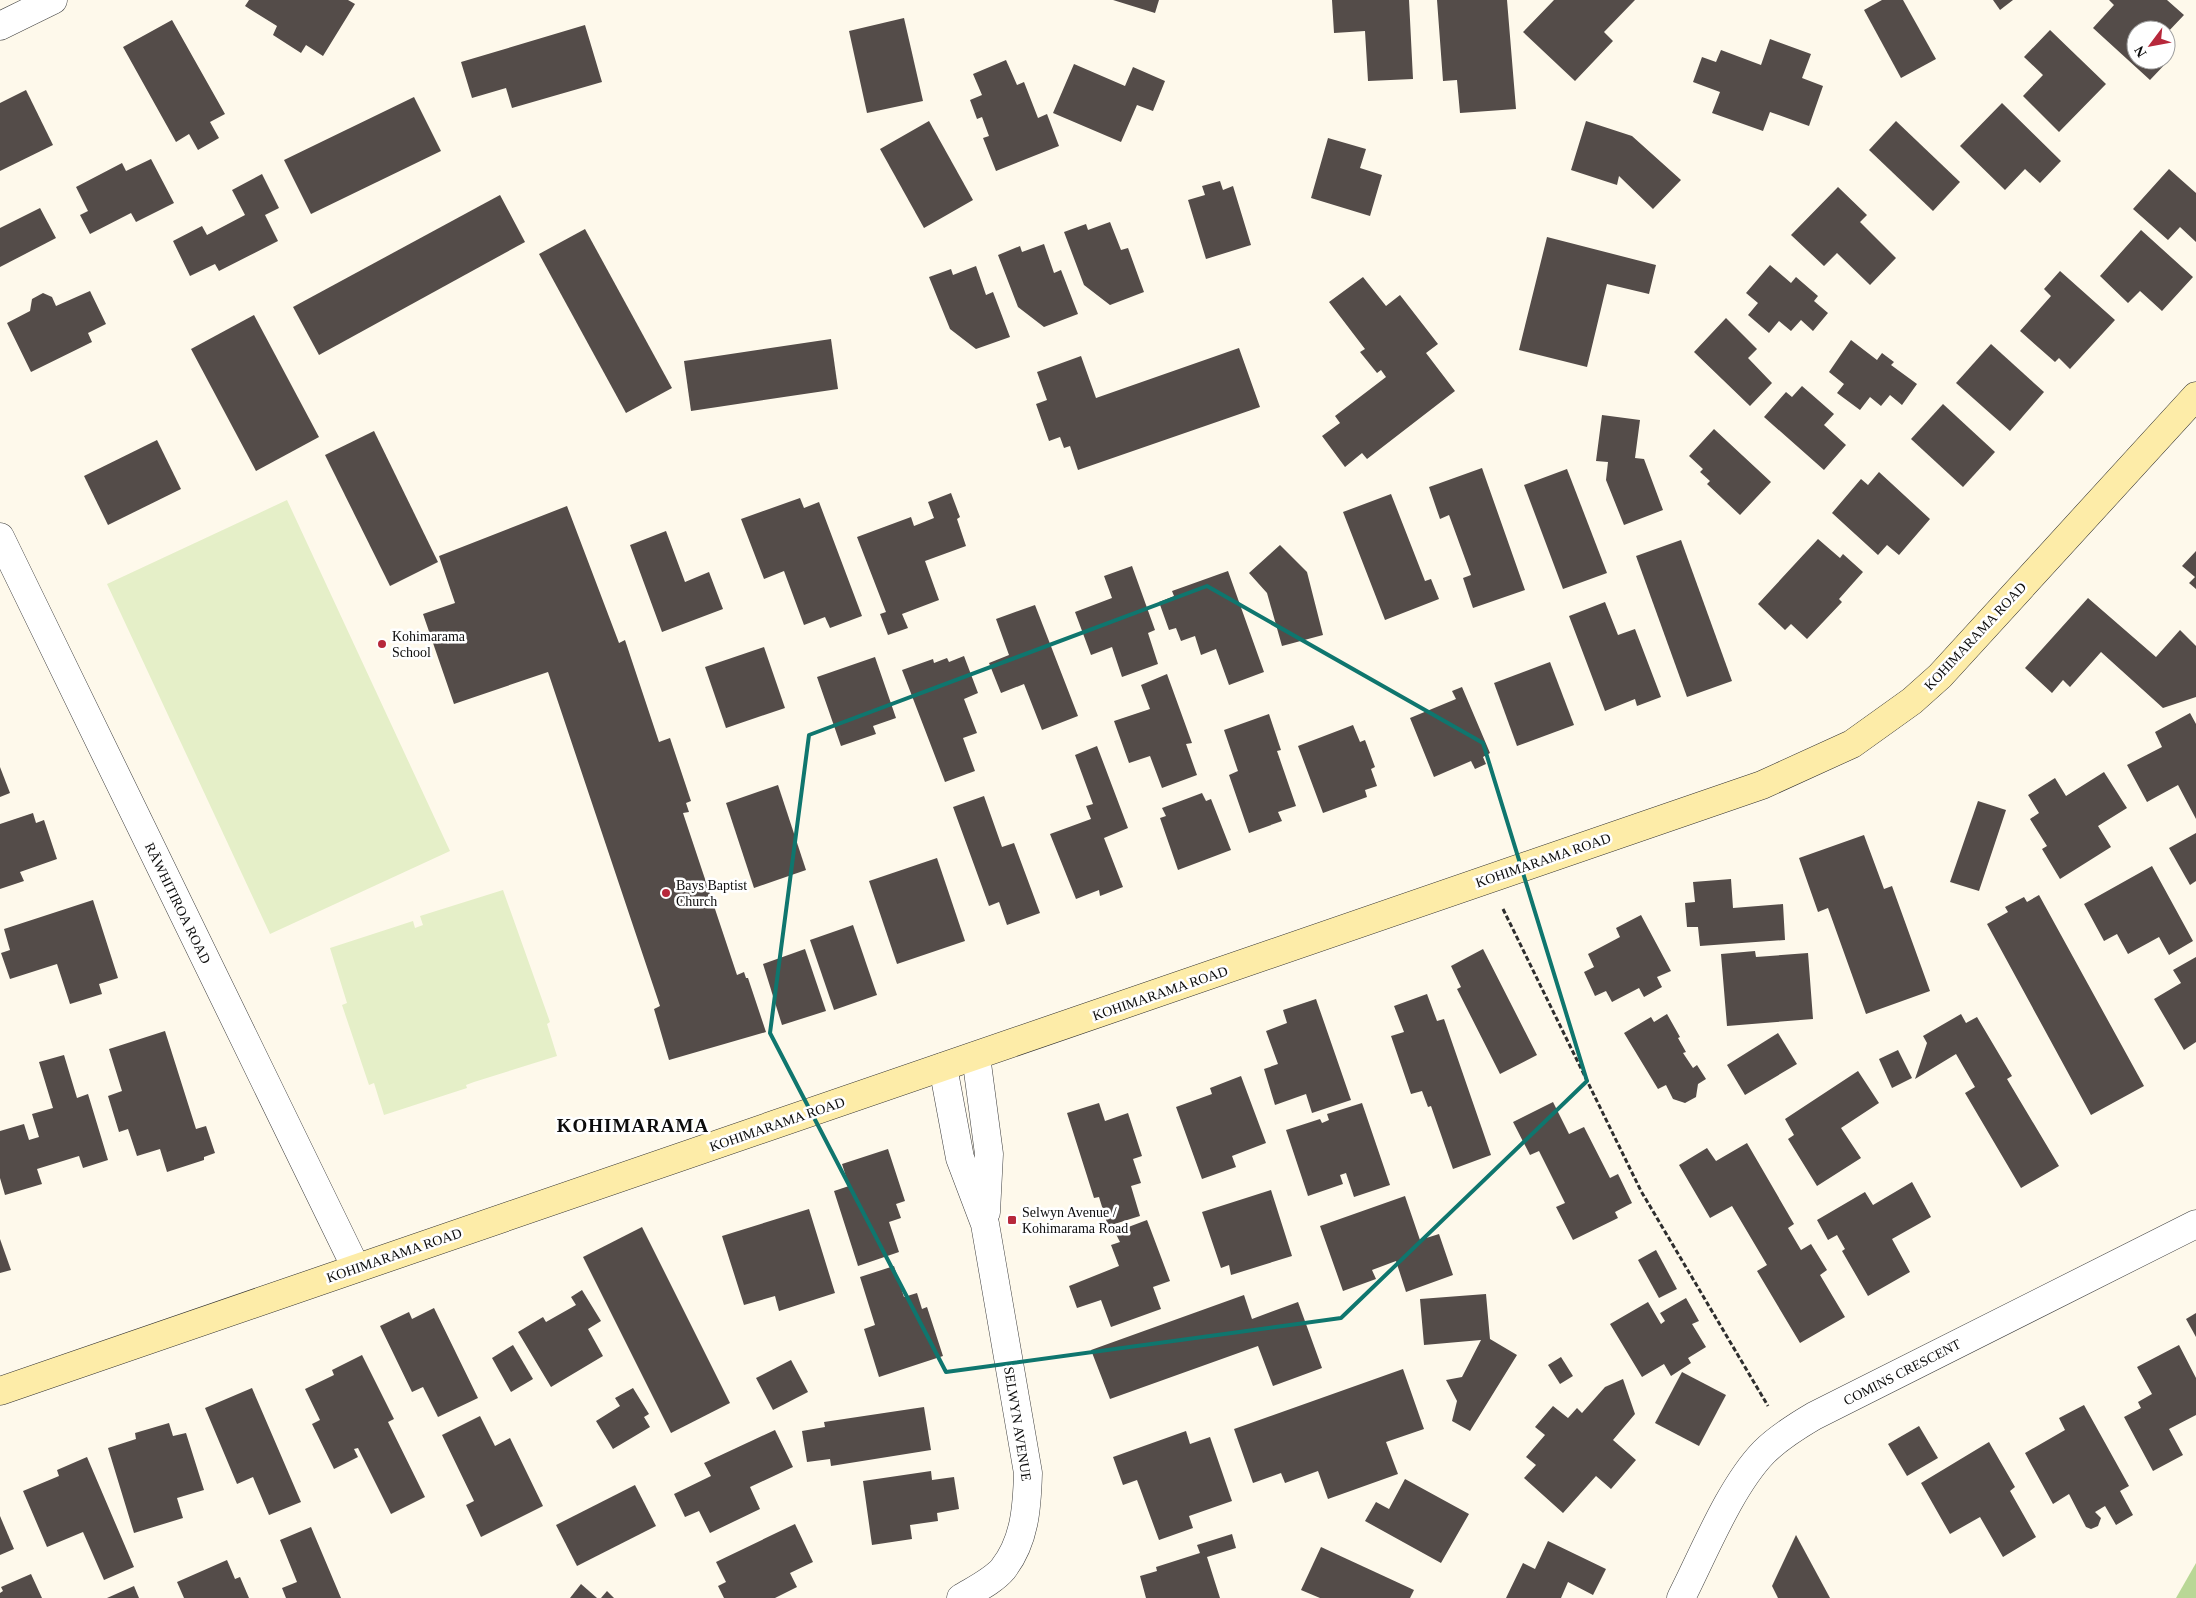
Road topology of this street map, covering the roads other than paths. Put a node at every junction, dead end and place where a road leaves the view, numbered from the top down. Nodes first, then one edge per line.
1 (52, 0) edge
2 (0, 26) edge
3 (2196, 396) edge
4 (0, 537) edge
5 (976, 1056) junction
6 (943, 1067) junction
7 (985, 1224) junction
8 (2196, 1224) edge
9 (356, 1268) junction
10 (0, 1391) edge
11 (961, 1598) edge
12 (1680, 1598) edge

1 - 2 street
3 - 5 main road, KOHIMARAMA ROAD
4 - 9 street, RĀWHITIROA ROAD
5 - 6 main road, KOHIMARAMA ROAD
5 - 7 street, SELWYN AVENUE
6 - 7 street, SELWYN AVENUE
6 - 9 main road, KOHIMARAMA ROAD
7 - 11 street, SELWYN AVENUE
8 - 12 street, COMINS CRESCENT
9 - 10 main road, KOHIMARAMA ROAD

